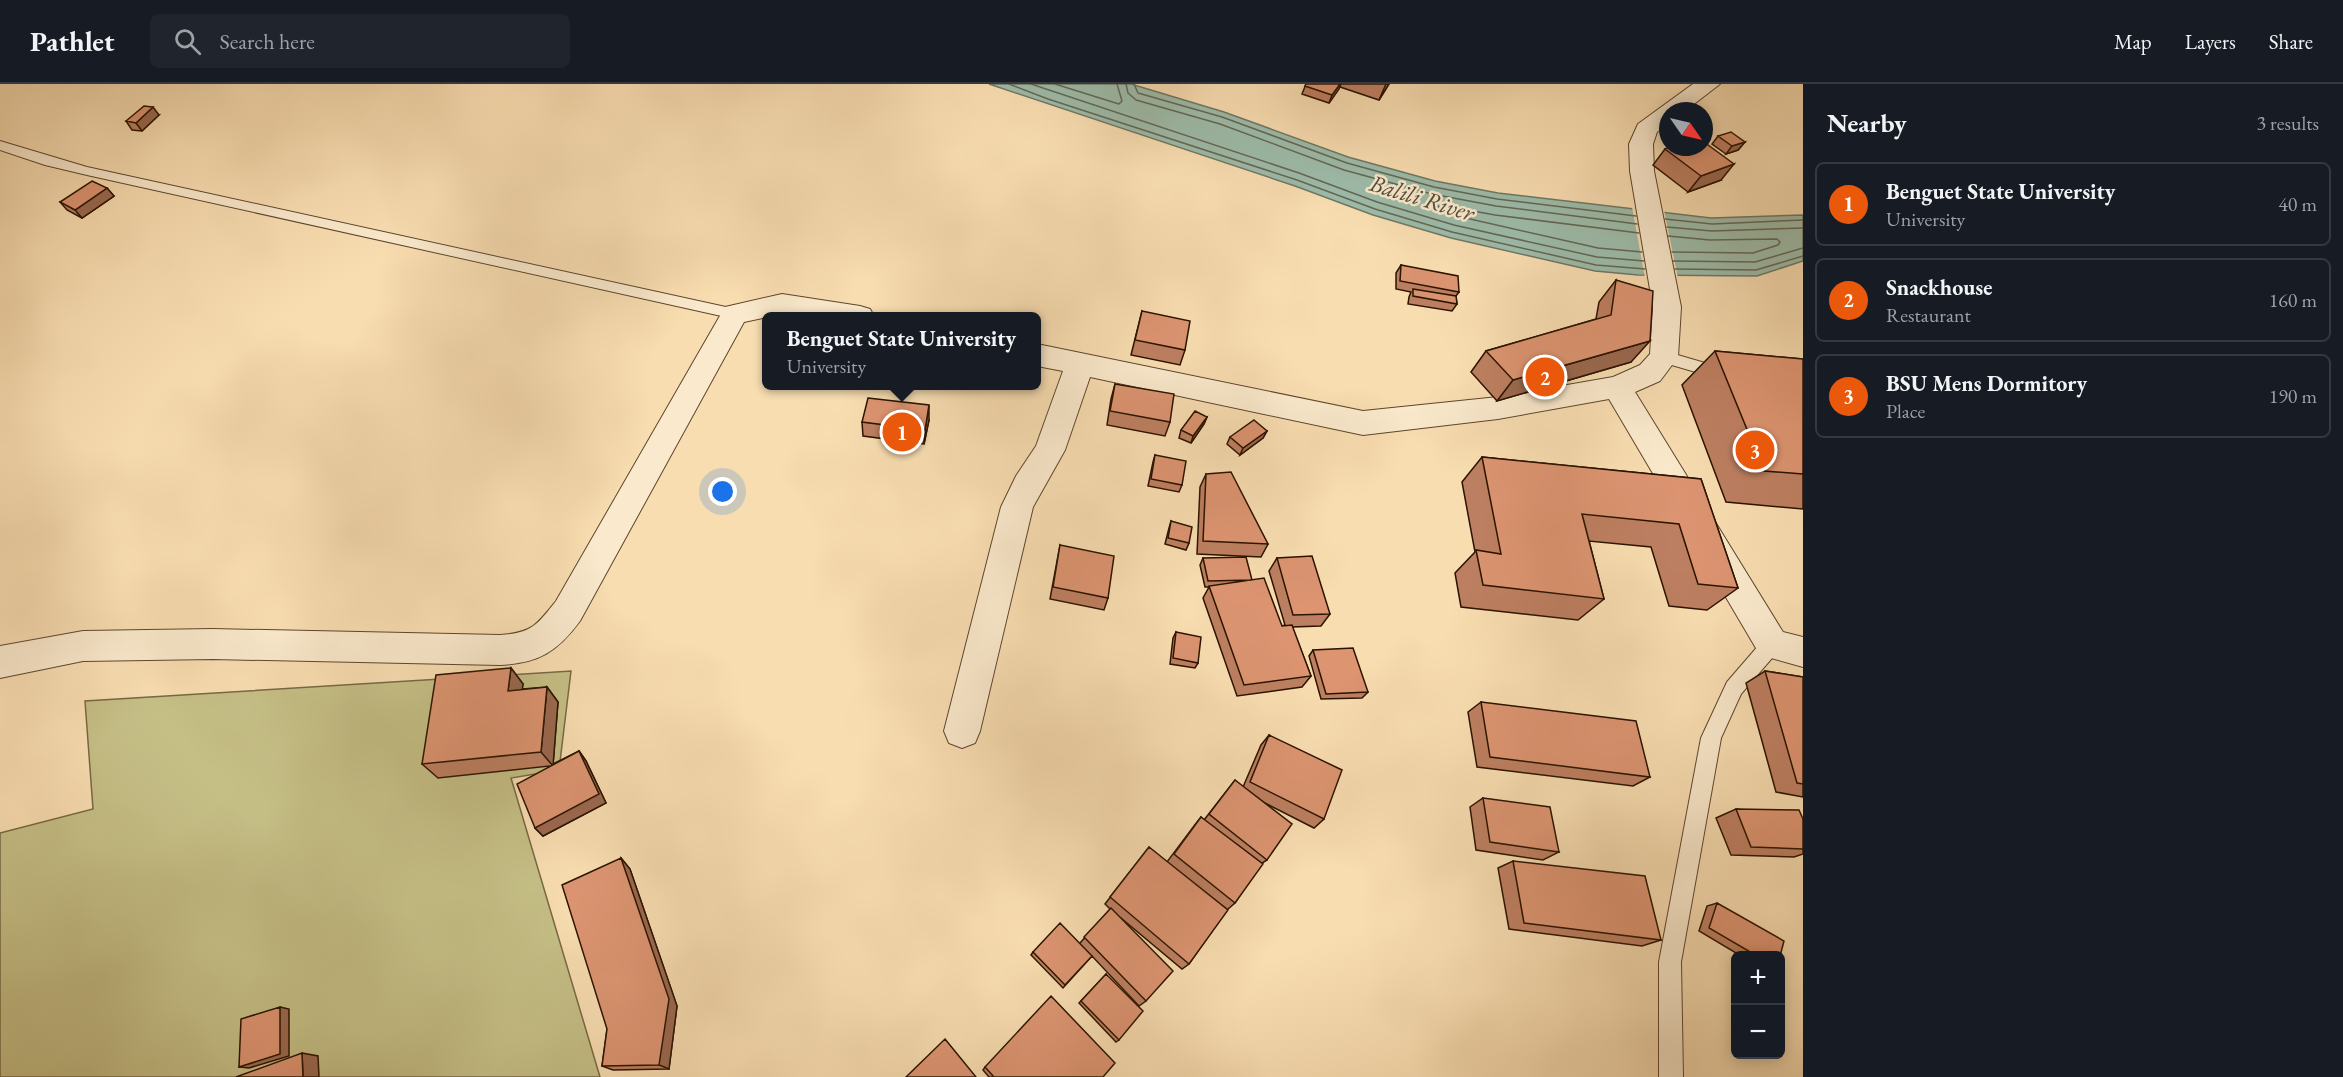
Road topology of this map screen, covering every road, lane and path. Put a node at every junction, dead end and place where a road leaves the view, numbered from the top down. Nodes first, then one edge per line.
1 (1708, 84) edge
2 (1683, 102) edge
3 (1659, 119) edge
4 (0, 145) edge
5 (834, 312) edge
6 (735, 314) junction
7 (1041, 356) edge
8 (1664, 357) junction
9 (1080, 364) junction
10 (1739, 378) edge
11 (1617, 387) junction
12 (1788, 648) edge
13 (0, 662) edge
14 (962, 731) dead end
15 (1671, 1077) edge

1 - 2 street
3 - 8 street
4 - 6 lane
5 - 6 street
6 - 13 street
7 - 9 street
8 - 10 lane
8 - 11 street
9 - 11 street
9 - 14 street
11 - 12 street
12 - 15 lane

